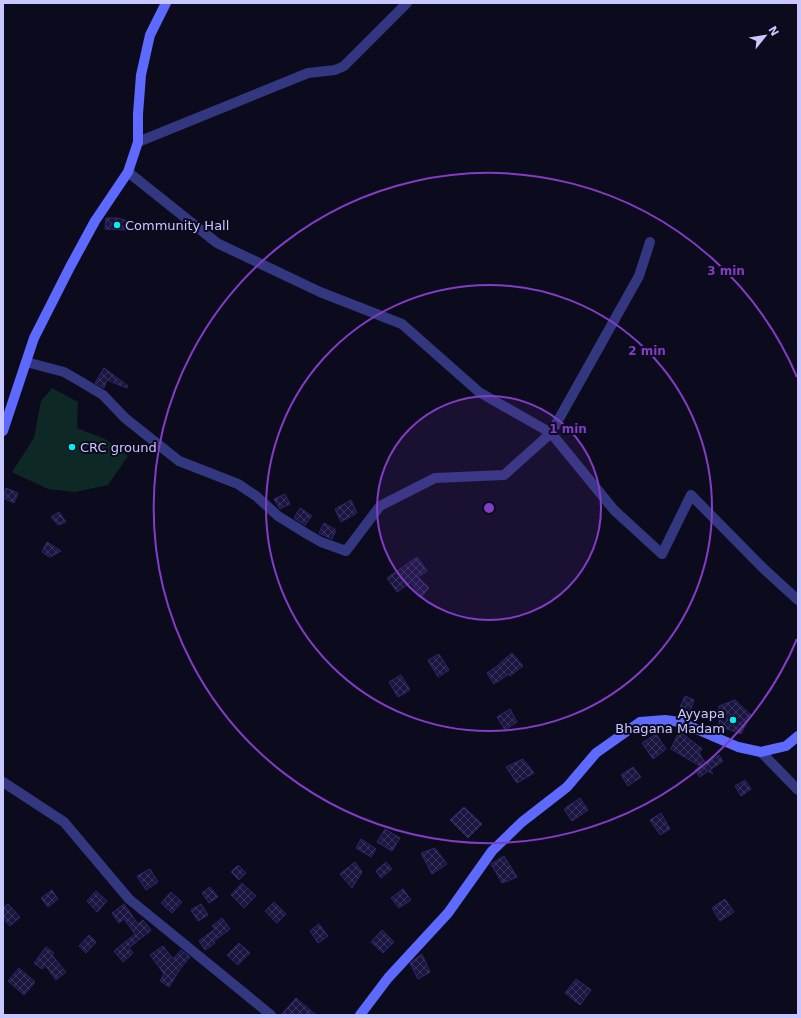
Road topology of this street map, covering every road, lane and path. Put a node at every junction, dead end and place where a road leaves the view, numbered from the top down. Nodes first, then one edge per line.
1 (166, 3) edge
2 (407, 3) edge
3 (138, 142) junction
4 (128, 172) junction
5 (650, 242) dead end
6 (26, 362) junction
7 (3, 431) edge
8 (551, 433) junction
9 (798, 600) edge
10 (798, 736) edge
11 (761, 752) junction
12 (3, 782) edge
13 (798, 790) edge
14 (271, 1015) edge
15 (360, 1015) edge

1 - 3 main road
2 - 3 street
3 - 4 main road
4 - 6 main road
4 - 8 street
5 - 8 street
6 - 7 main road
6 - 8 street
8 - 9 street
10 - 11 main road
11 - 13 street
11 - 15 main road
12 - 14 street

